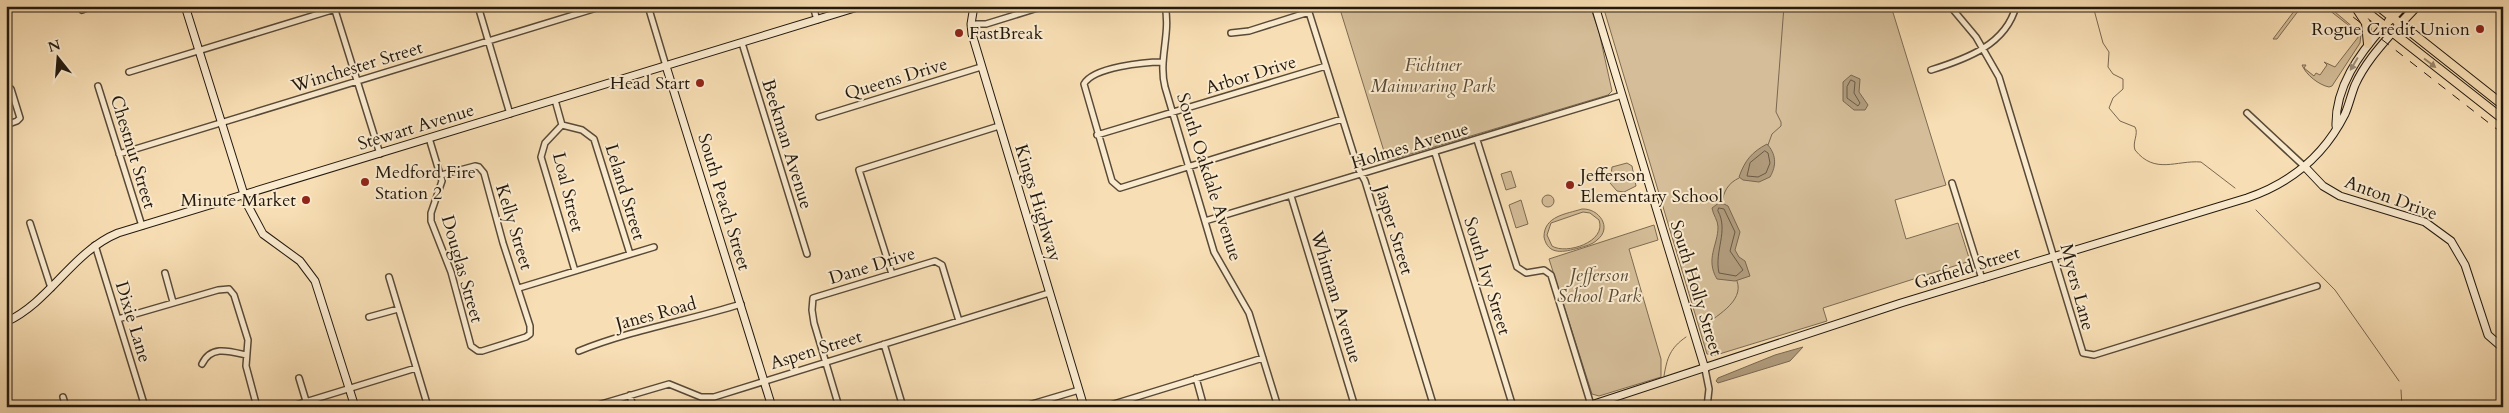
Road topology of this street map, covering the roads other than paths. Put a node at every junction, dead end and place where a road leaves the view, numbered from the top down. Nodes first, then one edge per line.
1 (92, 6) edge
2 (184, 6) edge
3 (345, 6) edge
4 (478, 6) edge
5 (603, 6) edge
6 (648, 6) edge
7 (813, 6) edge
8 (861, 6) edge
9 (974, 6) edge
10 (1044, 6) edge
11 (1165, 6) edge
12 (1307, 6) edge
13 (1595, 6) edge
14 (1950, 6) edge
15 (2016, 6) edge
16 (2355, 6) edge
17 (2359, 6) edge
18 (2378, 6) edge
19 (2402, 6) edge
20 (2417, 6) edge
21 (334, 8) edge
22 (82, 10) dead end
23 (1309, 12) junction
24 (2392, 18) junction
25 (817, 20) junction
26 (971, 24) junction
27 (2400, 24) junction
28 (2384, 26) junction
29 (1231, 33) dead end
30 (2392, 33) junction
31 (489, 41) junction
32 (742, 43) junction
33 (2368, 44) junction
34 (1983, 48) junction
35 (198, 51) junction
36 (1163, 62) junction
37 (666, 66) junction
38 (1326, 66) junction
39 (981, 67) junction
40 (1931, 70) dead end
41 (129, 72) dead end
42 (358, 82) junction
43 (98, 86) dead end
44 (12, 89) dead end
45 (1622, 95) junction
46 (555, 100) junction
47 (2503, 105) edge
48 (1173, 112) junction
49 (2247, 113) dead end
50 (510, 114) junction
51 (819, 117) dead end
52 (1342, 119) junction
53 (2503, 119) edge
54 (220, 123) junction
55 (6, 125) edge
56 (562, 125) junction
57 (999, 126) junction
58 (2336, 127) junction
59 (1097, 135) junction
60 (429, 138) junction
61 (1478, 140) junction
62 (1435, 153) junction
63 (119, 154) junction
64 (380, 154) junction
65 (1189, 166) junction
66 (2305, 167) junction
67 (1361, 175) junction
68 (441, 176) junction
69 (1952, 183) dead end
70 (244, 195) junction
71 (1291, 196) junction
72 (1205, 221) junction
73 (30, 223) dead end
74 (142, 226) junction
75 (95, 245) junction
76 (654, 247) dead end
77 (630, 254) junction
78 (807, 254) dead end
79 (2054, 257) junction
80 (575, 271) junction
81 (165, 273) dead end
82 (892, 274) junction
83 (389, 278) dead end
84 (1982, 279) junction
85 (2317, 286) dead end
86 (51, 288) junction
87 (519, 288) junction
88 (1050, 293) junction
89 (173, 302) junction
90 (740, 304) junction
91 (398, 309) junction
92 (369, 317) dead end
93 (118, 318) junction
94 (959, 321) junction
95 (6, 322) edge
96 (530, 334) joint
97 (884, 344) junction
98 (2503, 348) edge
99 (579, 352) dead end
100 (246, 355) junction
101 (1263, 358) junction
102 (825, 361) junction
103 (202, 364) dead end
104 (416, 368) junction
105 (1705, 369) junction
106 (299, 378) dead end
107 (1196, 378) junction
108 (764, 381) junction
109 (350, 388) junction
110 (1079, 390) junction
111 (630, 395) junction
112 (63, 397) dead end
113 (306, 402) junction
114 (1588, 406) edge
115 (66, 407) edge
116 (145, 407) edge
117 (257, 407) edge
118 (289, 407) edge
119 (355, 407) edge
120 (428, 407) edge
121 (591, 407) edge
122 (633, 407) edge
123 (772, 407) edge
124 (839, 407) edge
125 (904, 407) edge
126 (1022, 407) edge
127 (1084, 407) edge
128 (1104, 407) edge
129 (1204, 407) edge
130 (1278, 407) edge
131 (1355, 407) edge
132 (1434, 407) edge
133 (1513, 407) edge
134 (1707, 407) edge

1 - 22 street
2 - 35 main road
3 - 21 street
4 - 31 street
5 - 31 street, Winchester Street
6 - 37 street, South Peach Street
7 - 25 street
8 - 25 main road, Stewart Avenue
9 - 26 main road, Kings Highway
10 - 26 street
11 - 36 street, South Oakdale Avenue
12 - 23 street, Jasper Street
13 - 45 main road, South Holly Street
14 - 34 street, Myers Lane
15 - 34 street
16 - 33 main road
17 - 28 main road
18 - 24 main road
19 - 24 main road, Garfield Street
20 - 27 main road, Garfield Street
21 - 35 street
21 - 42 street
23 - 29 street
23 - 38 street, Jasper Street
24 - 27 main road
24 - 28 main road, Garfield Street
25 - 32 main road, Stewart Avenue
26 - 39 main road, Kings Highway
27 - 30 main road, Garfield Street
27 - 47 main road
28 - 30 main road
28 - 33 main road, Garfield Street
30 -> 53 main road
30 - 58 main road, Garfield Street
31 - 42 street, Winchester Street
31 - 50 street
32 - 37 main road, Stewart Avenue
32 - 78 street, Beekman Avenue
33 -> 58 main road, Garfield Street
34 - 40 street
34 - 79 street, Myers Lane
35 - 41 street
35 - 54 main road
36 - 48 street, South Oakdale Avenue
36 - 59 street
37 - 46 main road, Stewart Avenue
37 - 90 main road, South Peach Street
38 - 48 street, Arbor Drive
38 - 52 street, Jasper Street
39 - 51 street, Queens Drive
39 - 57 main road, Kings Highway
42 - 54 street, Winchester Street
42 - 64 street
43 - 63 street, Chestnut Street
44 - 55 street
45 - 61 street, Holmes Avenue
45 - 105 main road, South Holly Street
46 - 50 main road, Stewart Avenue
46 - 56 street
48 - 59 street, Arbor Drive
48 - 65 street, South Oakdale Avenue
49 - 66 street, Anton Drive
50 - 60 main road, Stewart Avenue
52 - 65 street
52 - 67 street, Jasper Street
54 - 63 street, Winchester Street
54 - 70 main road
56 - 77 street, Leland Street
56 - 80 street, Loal Street
57 - 82 street
57 - 88 main road, Kings Highway
58 - 66 main road, Garfield Street
59 - 65 street
60 - 64 main road, Stewart Avenue
60 - 68 street
61 - 62 street, Holmes Avenue
61 - 114 street
62 - 67 street, Holmes Avenue
62 - 133 street, South Ivy Street
63 - 74 street, Chestnut Street
64 - 70 main road, Stewart Avenue
65 - 72 street, South Oakdale Avenue
66 - 79 main road, Garfield Street
66 - 98 main road, Anton Drive
67 - 71 street, Holmes Avenue
67 - 132 street, Jasper Street
68 - 87 street, Kelly Street
68 - 96 street, Douglas Street
69 - 84 street
70 - 74 main road, Stewart Avenue
70 - 109 main road
71 - 72 street, Holmes Avenue
71 - 131 street, Whitman Avenue
72 - 101 street, South Oakdale Avenue
73 - 86 street
74 - 75 main road, Stewart Avenue
75 - 86 main road, Stewart Avenue
75 - 93 street, Dixie Lane
76 - 77 street
77 - 80 street
79 - 84 main road, Garfield Street
79 - 85 street, Myers Lane
80 - 87 street
81 - 89 street
82 - 94 street, Dane Drive
82 - 102 street, Dane Drive
83 - 91 street
84 - 105 main road, Garfield Street
86 - 95 main road, Stewart Avenue
87 - 96 street, Kelly Street
88 - 94 street, Aspen Street
88 - 110 main road, Kings Highway
89 - 93 street
89 - 100 street
90 - 99 street, Janes Road
90 - 108 main road, South Peach Street
91 - 92 street
91 - 104 street
93 - 116 street, Dixie Lane
94 - 97 street, Aspen Street
97 - 102 street, Aspen Street
97 - 125 street
100 - 103 street
100 - 117 street
101 - 107 street
101 - 130 street, South Oakdale Avenue
102 - 108 street, Aspen Street
102 - 124 street
104 - 109 street
104 - 120 street
105 - 114 main road, Garfield Street
105 - 134 street, South Holly Street
106 - 113 street
107 - 128 street
107 - 129 street
108 - 111 street, Aspen Street
108 - 123 main road, South Peach Street
109 - 113 street
109 - 119 main road
110 - 126 street
110 - 127 main road, Kings Highway
111 - 121 street, Aspen Street
111 - 122 street
112 - 115 street
113 - 118 street

